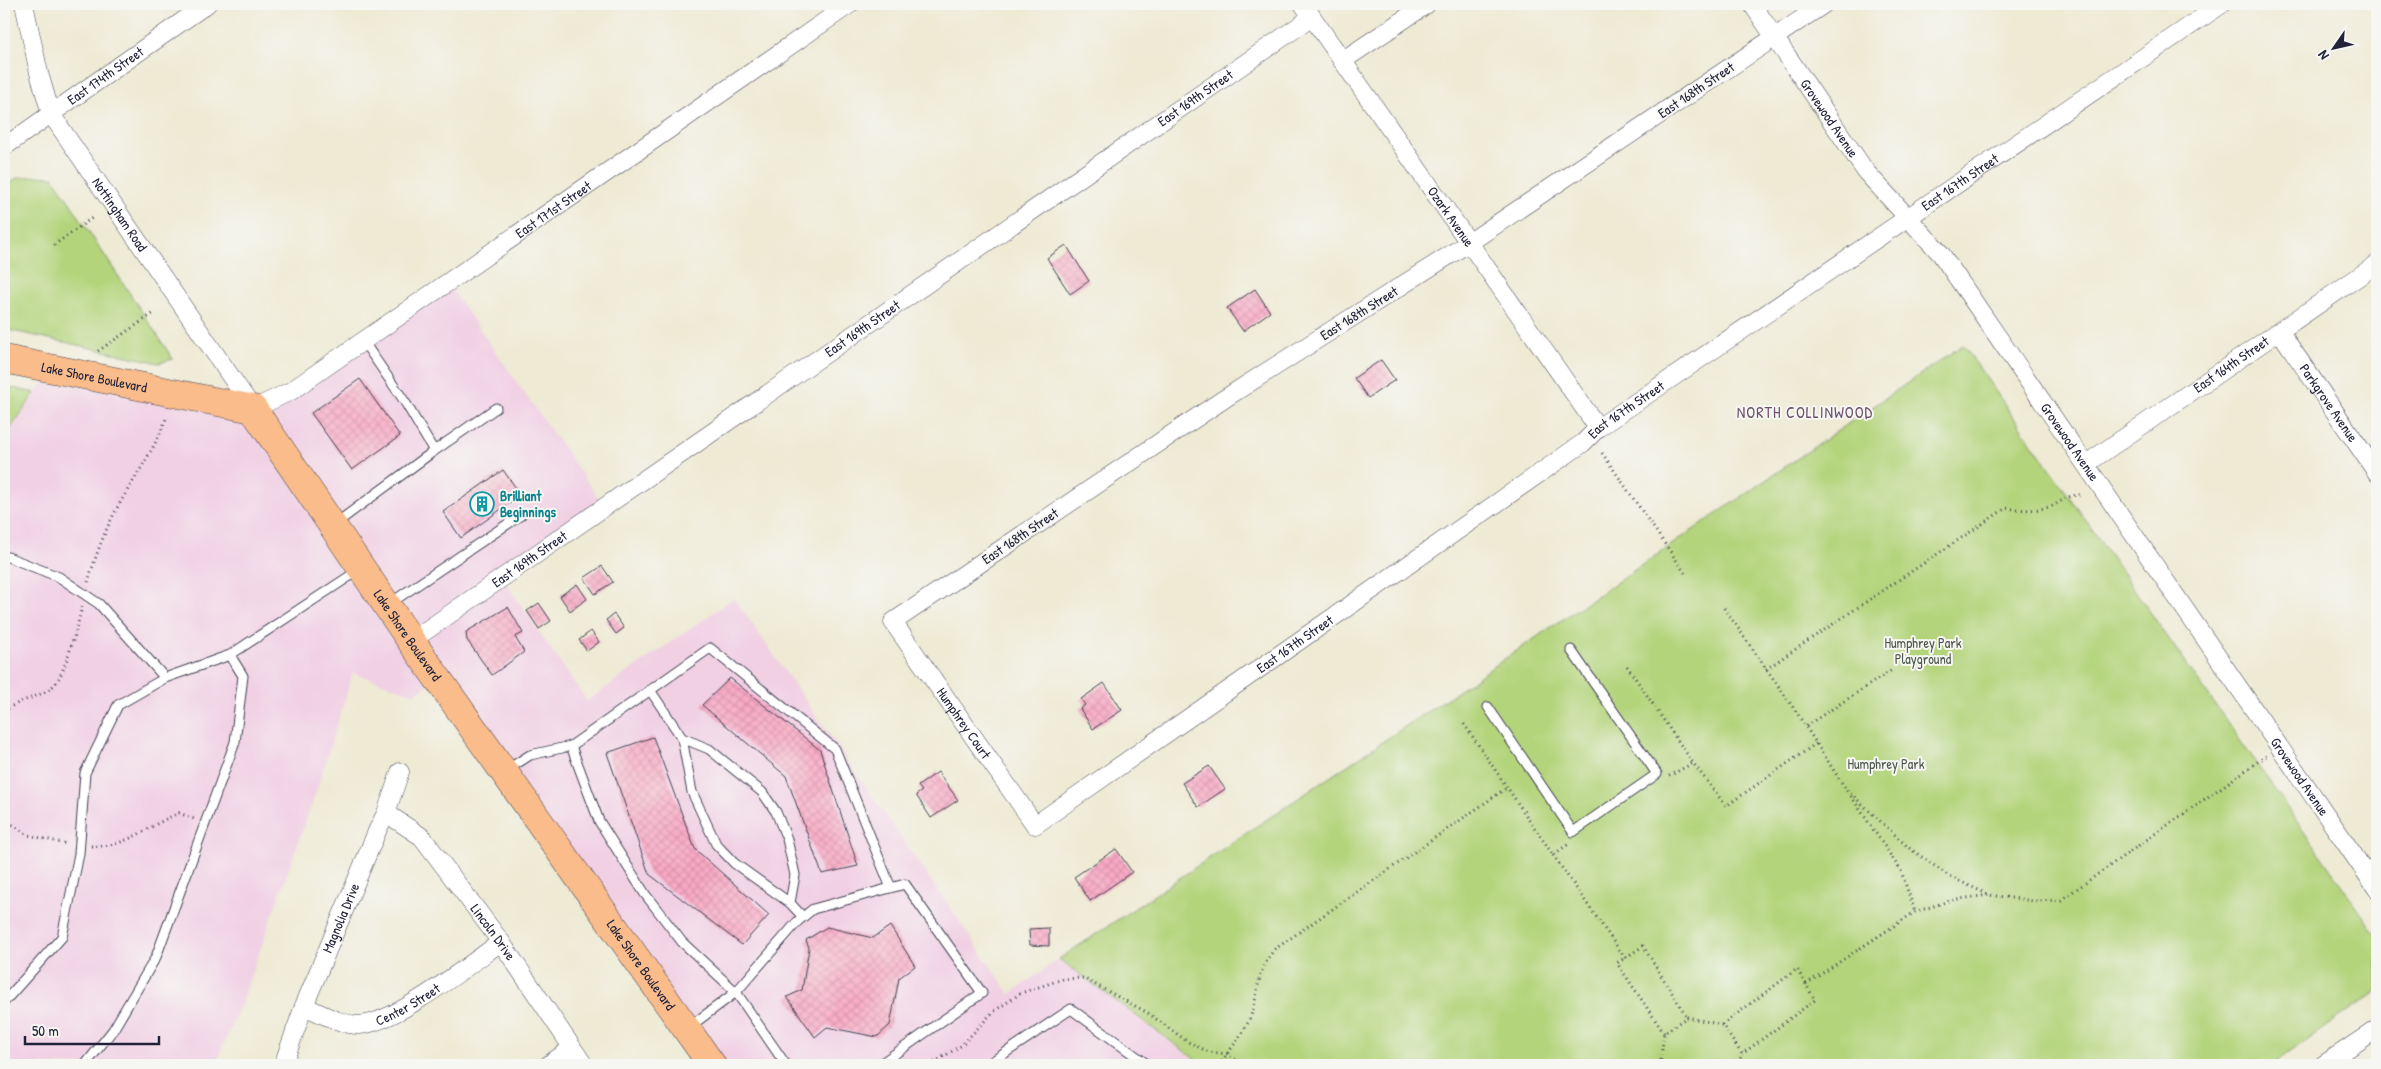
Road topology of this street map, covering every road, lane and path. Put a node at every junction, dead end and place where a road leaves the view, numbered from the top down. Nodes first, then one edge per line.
1 (24, 4) edge
2 (207, 4) edge
3 (850, 4) edge
4 (1427, 4) edge
5 (1752, 4) edge
6 (1824, 4) edge
7 (2222, 4) edge
8 (1307, 10) edge
9 (1775, 37) junction
10 (1342, 61) junction
11 (51, 114) junction
12 (4, 147) edge
13 (1907, 217) junction
14 (92, 218) dead end
15 (1470, 242) junction
16 (54, 245) dead end
17 (2377, 264) edge
18 (154, 313) dead end
19 (2280, 332) junction
20 (363, 341) junction
21 (98, 351) dead end
22 (4, 359) edge
23 (496, 408) dead end
24 (254, 409) junction
25 (167, 416) dead end
26 (1598, 428) junction
27 (434, 452) junction
28 (1602, 452) dead end
29 (2086, 464) junction
30 (2377, 474) edge
31 (2082, 495) dead end
32 (521, 515) dead end
33 (332, 526) junction
34 (4, 557) edge
35 (361, 568) junction
36 (1685, 573) dead end
37 (85, 595) junction
38 (386, 605) junction
39 (1724, 608) dead end
40 (893, 622) joint
41 (411, 641) junction
42 (1571, 650) dead end
43 (230, 655) junction
44 (1627, 666) dead end
45 (1766, 669) junction
46 (1892, 670) dead end
47 (166, 678) junction
48 (650, 690) junction
49 (1488, 707) dead end
50 (4, 712) edge
51 (1806, 726) junction
52 (682, 738) junction
53 (571, 746) junction
54 (2280, 746) junction
55 (1693, 763) dead end
56 (400, 772) dead end
57 (504, 772) junction
58 (1508, 787) dead end
59 (1846, 790) junction
60 (386, 813) junction
61 (4, 819) edge
62 (205, 823) junction
63 (1035, 825) joint
64 (80, 845) junction
65 (1553, 855) dead end
66 (891, 888) junction
67 (2377, 889) edge
68 (1989, 895) junction
69 (790, 902) junction
70 (1916, 912) junction
71 (803, 917) junction
72 (501, 942) junction
73 (1625, 958) junction
74 (1806, 984) junction
75 (736, 992) junction
76 (4, 1002) edge
77 (304, 1006) junction
78 (1687, 1017) junction
79 (1722, 1025) junction
80 (686, 1029) junction
81 (2377, 1029) edge
82 (1664, 1034) junction
83 (572, 1048) junction
84 (1742, 1054) junction
85 (4, 1060) edge
86 (5, 1065) edge
87 (85, 1065) edge
88 (283, 1065) edge
89 (548, 1065) edge
90 (584, 1065) edge
91 (712, 1065) edge
92 (786, 1065) edge
93 (879, 1065) edge
94 (987, 1065) edge
95 (1148, 1065) edge
96 (1219, 1065) edge
97 (1660, 1065) edge
98 (1738, 1065) edge
99 (2323, 1065) edge

1 - 11 street, Nottingham Road
2 - 11 street, East 174th Street
3 - 20 street, East 171st Street
4 - 10 street
5 - 9 street, Grovewood Avenue
6 - 9 street, East 168th Street
7 - 13 street, East 167th Street
8 - 10 street, Ozark Avenue
8 - 41 street, East 169th Street
9 - 13 street, Grovewood Avenue
9 - 15 street, East 168th Street
10 - 15 street, Ozark Avenue
11 - 12 street, East 174th Street
11 - 24 street, Nottingham Road
13 - 26 street, East 167th Street
13 - 29 street, Grovewood Avenue
14 - 16 path
15 - 26 street, Ozark Avenue
15 - 40 street, East 168th Street
17 - 19 street, East 164th Street
18 - 21 path
19 - 29 street, East 164th Street
19 - 30 street, Parkgrove Avenue
20 - 24 street, East 171st Street
20 - 27 lane
22 - 24 main road, Lake Shore Boulevard
23 - 27 lane
24 - 33 main road, Lake Shore Boulevard
25 - 37 path
26 - 63 street, East 167th Street
27 - 33 lane
28 - 36 path
29 - 54 street, Grovewood Avenue
31 - 45 path
32 - 38 lane
33 - 35 main road, Lake Shore Boulevard
34 - 37 lane
35 - 38 main road, Lake Shore Boulevard
35 - 43 lane
37 - 47 lane
37 - 50 path
38 - 41 main road, Lake Shore Boulevard
39 - 45 path
40 - 63 street, Humphrey Court
41 - 57 main road, Lake Shore Boulevard
42 - 49 lane
43 - 47 lane
43 - 62 lane
44 - 55 path
45 - 51 path
46 - 51 path
47 - 64 lane
48 - 52 lane
48 - 53 lane
48 - 66 lane
51 - 59 path
52 - 69 lane
52 - 69 lane
53 - 57 lane
53 - 75 lane
54 - 67 street, Grovewood Avenue
54 - 68 path
56 - 60 street, Magnolia Drive
57 - 80 main road, Lake Shore Boulevard
58 - 96 path
59 - 68 path
59 - 70 path
60 - 72 street, Lincoln Drive
60 - 77 street, Magnolia Drive
61 - 64 path
62 - 64 path
62 - 87 lane
64 - 76 lane
65 - 73 path
66 - 71 lane
66 - 93 lane
68 - 70 path
69 - 71 lane
70 - 74 path
71 - 75 lane
72 - 77 street, Center Street
72 - 83 street, Lincoln Drive
73 - 78 path
73 - 82 path
74 - 79 path
74 - 84 path
75 - 80 lane
75 - 92 lane
77 - 88 street, Magnolia Drive
78 - 79 path
78 - 82 path
79 - 84 path
80 - 91 main road, Lake Shore Boulevard
81 - 99 street
82 - 97 path
83 - 89 street
83 - 90 street, Lincoln Drive
84 - 98 path
85 - 86 lane
94 - 95 lane

